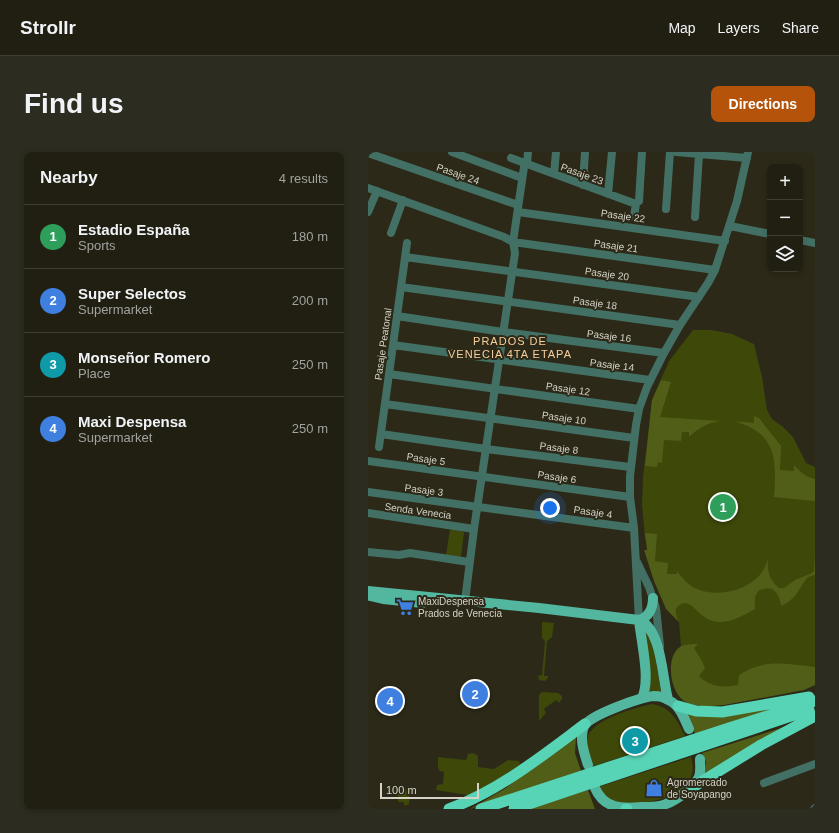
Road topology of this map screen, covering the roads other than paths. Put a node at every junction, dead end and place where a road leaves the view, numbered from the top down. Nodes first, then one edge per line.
1 (452, 152) edge
2 (528, 152) edge
3 (556, 152) edge
4 (585, 152) edge
5 (612, 152) edge
6 (642, 152) edge
7 (670, 152) edge
8 (676, 152) edge
9 (368, 153) edge
10 (700, 154) junction
11 (747, 155) edge
12 (511, 158) dead end
13 (525, 166) junction
14 (554, 174) junction
15 (522, 178) junction
16 (583, 185) junction
17 (368, 188) edge
18 (377, 191) junction
19 (608, 194) junction
20 (403, 200) junction
21 (639, 201) dead end
22 (518, 209) junction
23 (666, 209) dead end
24 (368, 212) edge
25 (634, 216) dead end
26 (695, 217) dead end
27 (730, 226) junction
28 (391, 233) dead end
29 (767, 233) edge
30 (803, 240) edge
31 (725, 241) junction
32 (513, 242) junction
33 (407, 243) dead end
34 (815, 243) edge
35 (405, 257) junction
36 (715, 270) junction
37 (512, 272) junction
38 (401, 287) junction
39 (699, 297) junction
40 (508, 301) junction
41 (397, 316) junction
42 (680, 325) junction
43 (503, 332) junction
44 (393, 345) junction
45 (664, 353) junction
46 (499, 360) junction
47 (389, 374) junction
48 (650, 380) junction
49 (495, 389) junction
50 (385, 404) junction
51 (639, 409) junction
52 (490, 418) junction
53 (381, 434) junction
54 (634, 438) junction
55 (379, 447) dead end
56 (486, 449) junction
57 (368, 461) edge
58 (630, 467) junction
59 (482, 477) junction
60 (368, 492) edge
61 (630, 497) junction
62 (477, 507) junction
63 (368, 513) edge
64 (634, 528) junction
65 (474, 529) junction
66 (368, 552) edge
67 (635, 555) junction
68 (465, 562) junction
69 (368, 591) edge
70 (368, 595) edge
71 (422, 596) junction
72 (653, 598) junction
73 (383, 599) junction
74 (461, 600) junction
75 (639, 620) junction
76 (661, 661) junction
77 (815, 695) edge
78 (642, 698) junction
79 (668, 699) junction
80 (815, 701) edge
81 (678, 706) junction
82 (815, 708) edge
83 (815, 716) edge
84 (585, 724) junction
85 (689, 729) dead end
86 (700, 759) dead end
87 (815, 764) edge
88 (588, 765) dead end
89 (764, 783) dead end
90 (693, 787) junction
91 (663, 807) edge
92 (449, 809) edge
93 (481, 809) edge
94 (514, 809) edge
95 (602, 809) edge
96 (626, 809) edge

1 - 15 street
2 - 13 street
3 - 14 street
4 - 16 street
5 - 19 street
6 - 21 street
7 - 23 street
8 - 10 street
9 - 22 street, Pasaje 24
10 - 11 street
10 - 26 street
11 - 27 street
12 - 13 street, Pasaje 23
13 - 14 street, Pasaje 23
13 - 15 street
14 - 16 street, Pasaje 23
15 - 22 street
16 - 19 street, Pasaje 23
17 - 18 street, Pasaje 21
18 - 20 street, Pasaje 21
18 - 24 street
19 - 25 street, Pasaje 23
20 - 28 street
20 - 32 street, Pasaje 21
22 - 31 street, Pasaje 22
22 - 32 street
27 - 29 street
27 - 31 street
30 - 34 street
31 - 36 street
32 - 36 street, Pasaje 21
32 - 37 street
33 - 35 street, Pasaje Peatonal
35 - 37 street, Pasaje 20
35 - 38 street, Pasaje Peatonal
36 - 39 street
37 - 39 street, Pasaje 20
37 - 40 street
38 - 40 street, Pasaje 18
38 - 41 street, Pasaje Peatonal
39 - 42 street
40 - 42 street, Pasaje 18
40 - 43 street
41 - 43 street, Pasaje 16
41 - 44 street, Pasaje Peatonal
42 - 45 street
43 - 45 street, Pasaje 16
43 - 46 street
44 - 46 street, Pasaje 14
44 - 47 street, Pasaje Peatonal
45 - 48 street
46 - 48 street, Pasaje 14
46 - 49 street
47 - 49 street, Pasaje 12
47 - 50 street, Pasaje Peatonal
48 - 51 street
49 - 51 street, Pasaje 12
49 - 52 street
50 - 52 street, Pasaje 10
50 - 53 street, Pasaje Peatonal
51 - 54 street
52 - 54 street, Pasaje 10
52 - 56 street
53 - 55 street, Pasaje Peatonal
53 - 56 street, Pasaje 8
54 - 58 street
56 - 58 street, Pasaje 8
56 - 59 street
57 - 59 street, Pasaje 5
58 - 61 street
59 - 61 street, Pasaje 6
59 - 62 street
60 - 62 street, Pasaje 3
61 - 64 street
62 - 64 street, Pasaje 4
62 - 65 street
63 - 65 street, Senda Venecia
64 - 67 street
65 - 68 street
66 - 68 street
67 - 72 street
67 - 75 street
68 - 74 street
69 - 71 main road
70 - 73 main road
71 - 73 main road
71 - 74 main road
72 - 75 main road
72 - 76 street
73 - 74 main road
74 - 75 main road
75 - 76 main road
75 - 78 main road
76 - 79 main road
77 - 81 highway
78 - 79 main road
78 - 84 main road
79 - 81 main road
80 - 93 highway
81 - 85 main road
82 - 94 highway
83 - 90 highway
84 - 88 main road
84 - 92 highway
86 - 90 main road
87 - 89 street
90 - 91 main road
91 - 96 main road
95 - 96 main road

